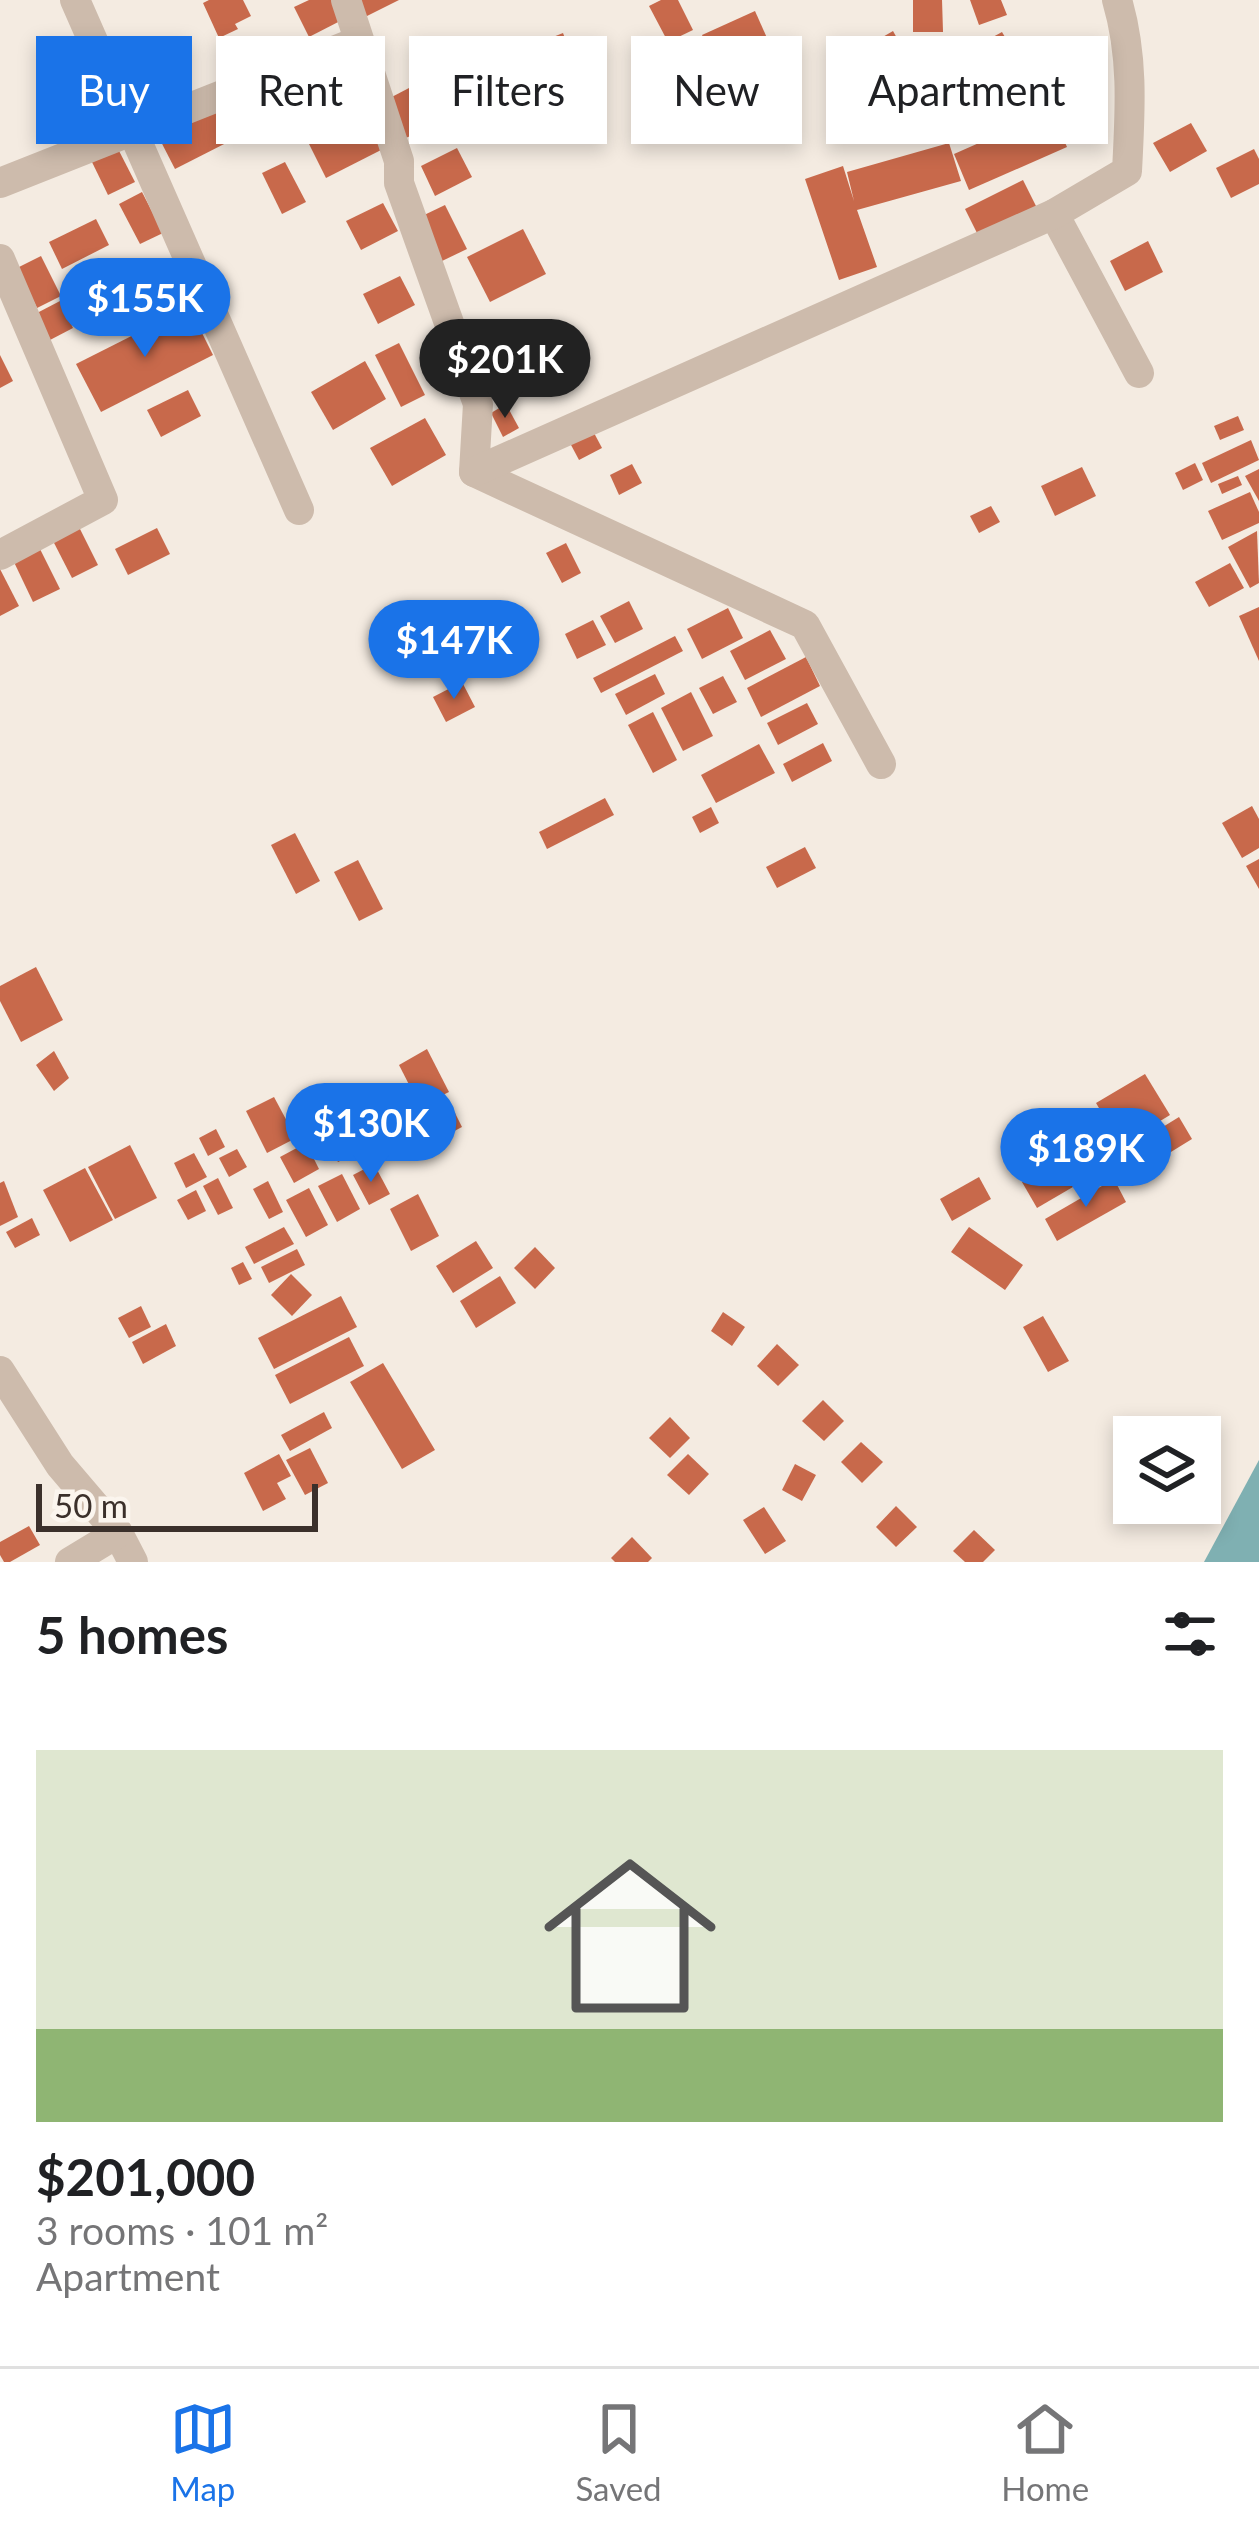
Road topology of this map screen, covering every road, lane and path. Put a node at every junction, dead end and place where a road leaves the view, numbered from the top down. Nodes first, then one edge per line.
1 (75, 0) edge
2 (346, 0) edge
3 (1117, 0) edge
4 (90, 36) edge
5 (357, 36) edge
6 (385, 119) edge
7 (100, 144) edge
8 (135, 144) edge
9 (0, 184) edge
10 (1054, 214) junction
11 (0, 259) edge
12 (1139, 373) dead end
13 (474, 472) junction
14 (299, 510) dead end
15 (0, 553) edge
16 (880, 764) dead end
17 (0, 1372) edge
18 (118, 1533) junction
19 (70, 1562) edge
20 (133, 1562) edge

1 - 4 street
2 - 5 street
3 - 10 street
6 - 13 street
7 - 9 street
8 - 14 street
10 - 12 street
10 - 13 street
11 - 15 street
13 - 16 street
17 - 18 street
18 - 19 street
18 - 20 street

